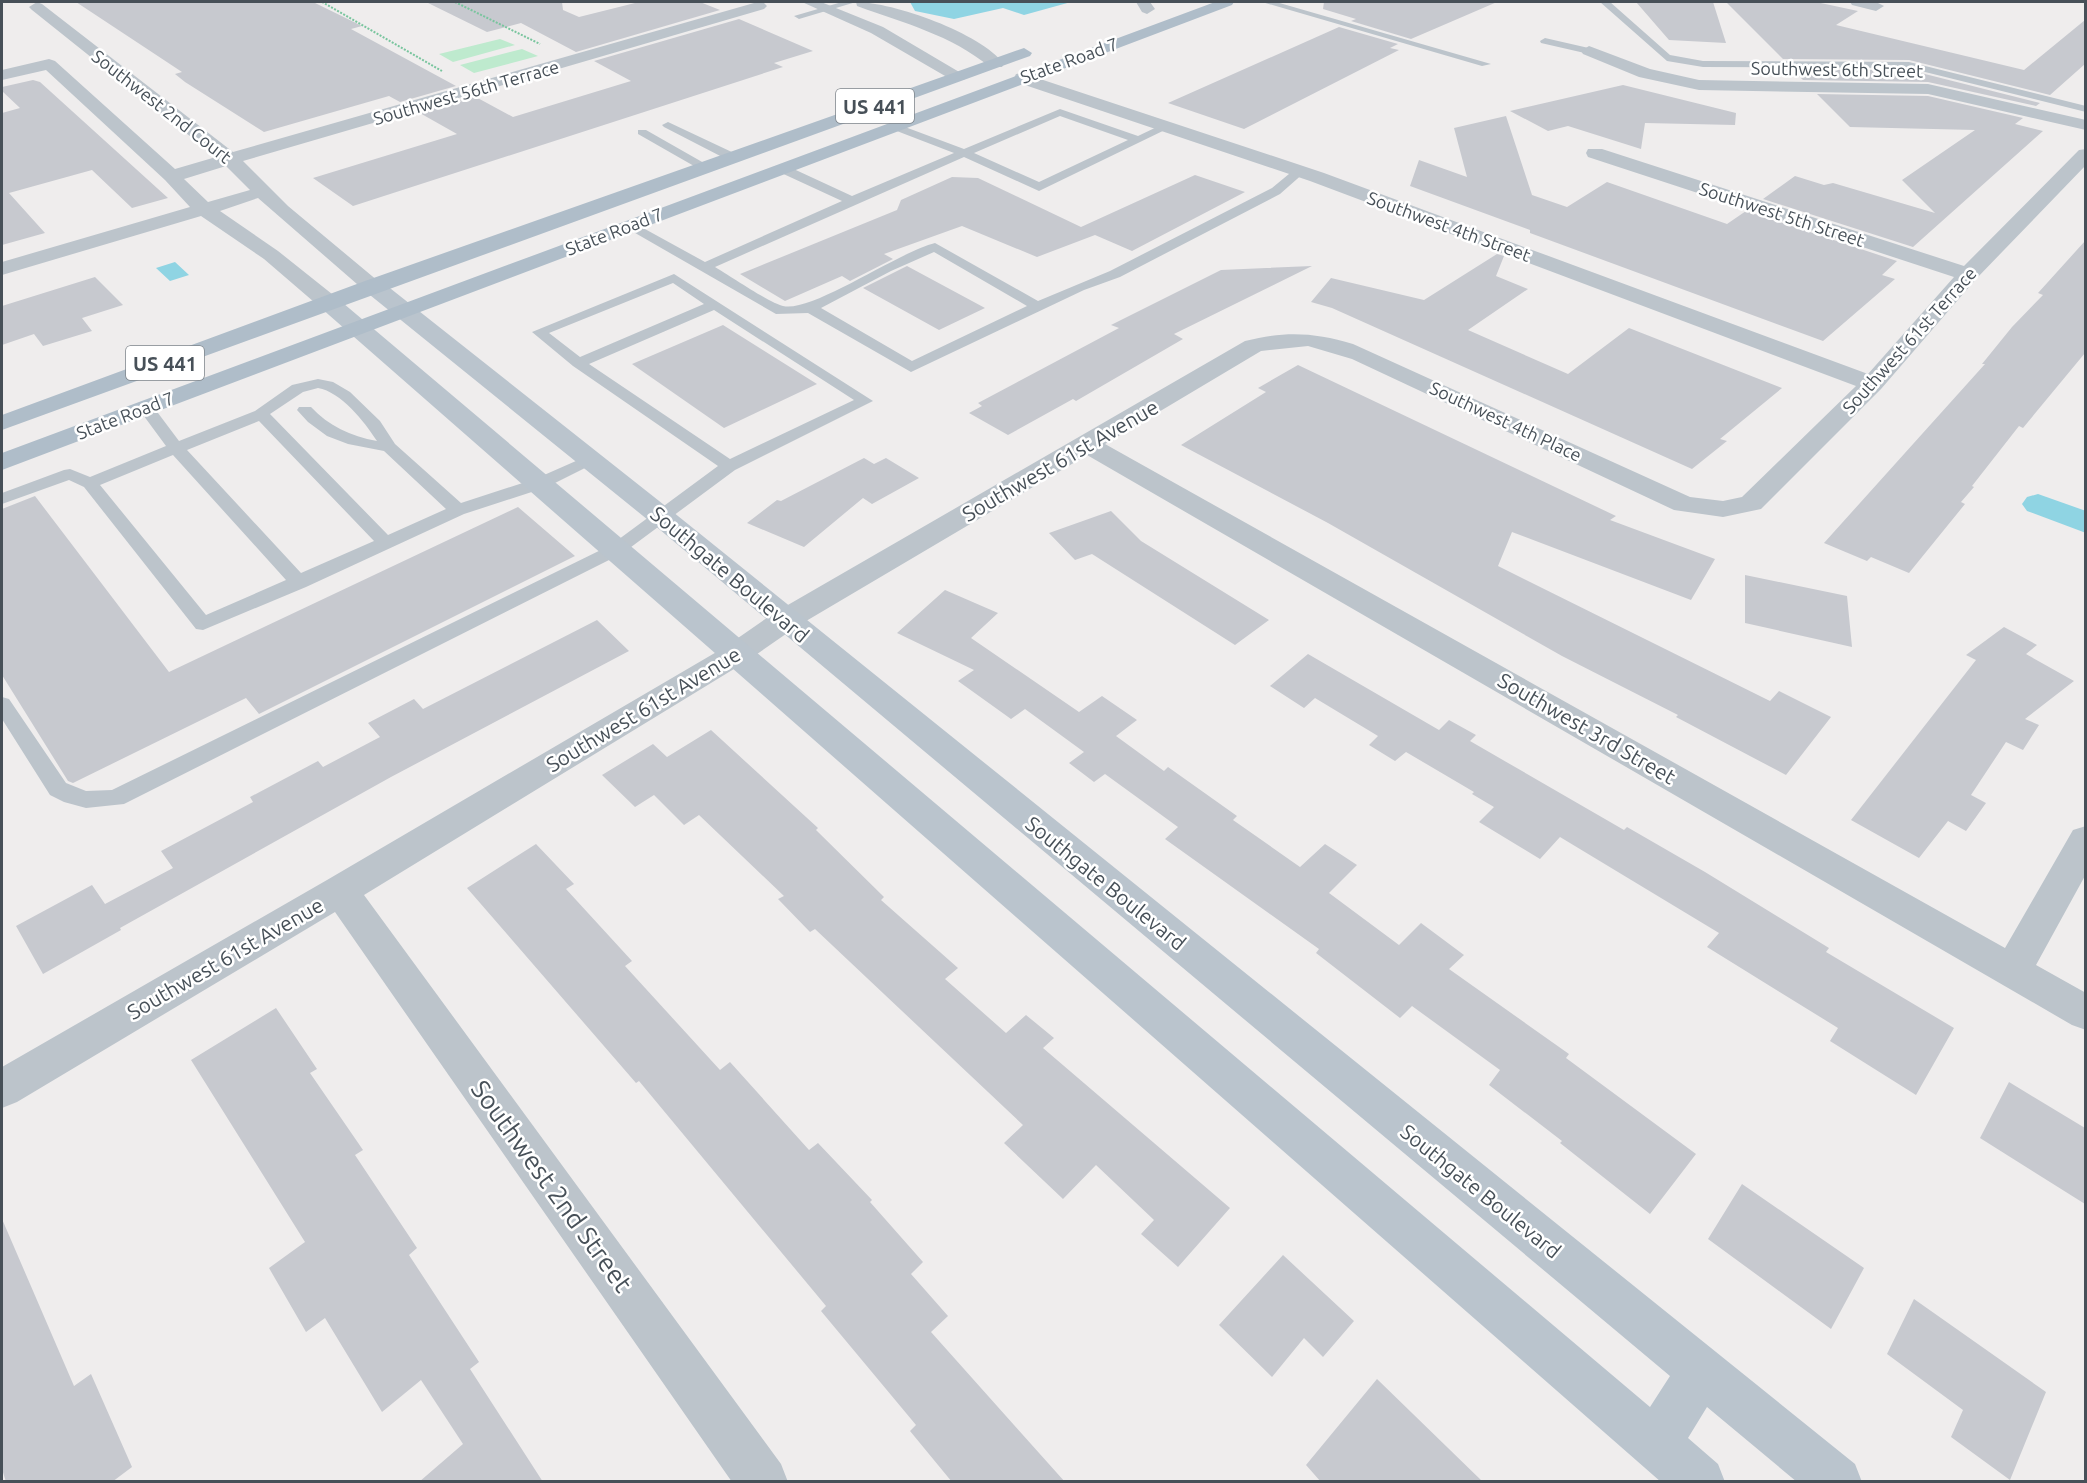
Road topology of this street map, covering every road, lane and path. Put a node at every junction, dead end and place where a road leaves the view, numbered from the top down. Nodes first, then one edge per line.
1 (322, 2) edge
2 (455, 2) edge
3 (809, 2) edge
4 (851, 2) edge
5 (857, 2) edge
6 (1166, 2) edge
7 (1227, 2) edge
8 (1267, 2) edge
9 (1605, 2) edge
10 (1857, 2) edge
11 (56, 3) dead end
12 (753, 4) edge
13 (1876, 6) dead end
14 (826, 8) junction
15 (1142, 8) edge
16 (799, 16) dead end
17 (1545, 41) dead end
18 (1589, 51) joint
19 (573, 60) junction
20 (996, 64) junction
21 (1486, 64) dead end
22 (2, 75) edge
23 (958, 76) junction
24 (1022, 78) junction
25 (474, 89) junction
26 (954, 104) junction
27 (2085, 112) edge
28 (668, 125) dead end
29 (893, 126) junction
30 (1165, 127) junction
31 (642, 132) dead end
32 (1139, 140) junction
33 (964, 153) junction
34 (1595, 153) dead end
35 (2085, 154) edge
36 (732, 157) junction
37 (231, 160) junction
38 (705, 167) junction
39 (781, 168) junction
40 (1299, 172) junction
41 (172, 176) junction
42 (249, 196) junction
43 (852, 201) junction
44 (204, 209) junction
45 (281, 210) junction
46 (628, 226) junction
47 (705, 267) junction
48 (2, 269) edge
49 (1968, 274) junction
50 (373, 286) junction
51 (329, 303) junction
52 (715, 304) junction
53 (1038, 307) junction
54 (811, 308) junction
55 (402, 311) junction
56 (358, 327) junction
57 (1287, 338) joint
58 (578, 363) junction
59 (1872, 384) junction
60 (298, 403) junction
61 (146, 408) junction
62 (261, 414) junction
63 (2, 423) edge
64 (1087, 444) junction
65 (175, 447) junction
66 (389, 447) junction
67 (591, 461) junction
68 (2, 462) edge
69 (729, 466) junction
70 (90, 483) junction
71 (541, 483) junction
72 (2, 499) edge
73 (1723, 509) joint
74 (458, 510) junction
75 (663, 518) junction
76 (386, 542) junction
77 (618, 549) junction
78 (299, 583) junction
79 (785, 620) junction
80 (735, 654) junction
81 (2, 704) edge
82 (2085, 840) edge
83 (340, 891) junction
84 (2012, 970) junction
85 (2085, 1013) edge
86 (2, 1089) edge
87 (1701, 1372) junction
88 (1656, 1443) junction
89 (763, 1482) edge
90 (1700, 1482) edge
91 (1837, 1482) edge

1 - 25 path
2 - 19 path
3 - 14 street
4 - 14 lane
5 - 20 street
6 - 15 main road
7 - 24 main road, State Road 7 / US 441
8 - 21 lane
9 - 27 lane
10 - 13 street
11 - 37 street, Southwest 2nd Court
12 - 19 street, Southwest 56th Terrace
14 - 16 lane
14 - 23 street
17 - 18 lane
18 - 27 street, Southwest 6th Street
19 - 25 street, Southwest 56th Terrace
20 - 23 main road, State Road 7 / US 441
20 - 24 main road, State Road 7 / US 441
20 - 26 main road
22 - 41 street, Southwest 2nd Court
23 - 36 main road, State Road 7 / US 441
24 - 26 main road, State Road 7 / US 441
24 - 30 street, Southwest 4th Street
25 - 37 street, Southwest 56th Terrace
26 - 29 main road, State Road 7 / US 441
28 - 36 lane
29 - 33 lane
29 - 39 main road, State Road 7 / US 441
30 - 32 lane
30 - 40 street, Southwest 4th Street
31 - 38 lane
32 - 33 lane
32 - 33 lane
33 - 43 lane
34 - 49 street, Southwest 5th Street
35 - 49 street, Southwest 61st Terrace
36 - 38 main road, State Road 7 / US 441
37 - 41 street, Southwest 56th Terrace
37 - 45 street, Southwest 2nd Court
38 - 50 main road, State Road 7 / US 441
39 - 43 lane
39 - 46 main road, State Road 7 / US 441
40 - 53 lane
40 - 59 street, Southwest 4th Street
41 - 42 street, Southwest 2nd Court
41 - 44 street, Southwest 2nd Court
42 - 44 street
42 - 45 street, Southwest 2nd Court
43 - 47 lane
44 - 48 street
44 - 51 street, Southwest 2nd Court
45 - 50 street, Southwest 2nd Court
46 - 47 lane
46 - 55 main road, State Road 7 / US 441
47 - 54 lane
49 - 59 street, Southwest 61st Terrace
50 - 51 main road, State Road 7 / US 441
50 - 55 main road, Southgate Boulevard
51 - 56 main road
51 - 63 main road, State Road 7 / US 441
52 - 58 lane
52 - 58 lane
52 - 69 lane
53 - 54 lane
53 - 54 lane
55 - 56 main road, State Road 7 / US 441
55 - 67 main road, Southgate Boulevard
56 - 61 main road, State Road 7 / US 441
56 - 71 main road
57 - 64 street, Southwest 61st Avenue
57 - 73 street, Southwest 4th Place
58 - 69 lane
59 - 73 street, Southwest 61st Terrace
60 - 62 lane
60 - 66 lane
60 - 66 lane
61 - 65 lane
61 - 68 main road, State Road 7 / US 441
62 - 65 lane
62 - 76 lane
64 - 79 street, Southwest 61st Avenue
64 - 84 street, Southwest 3rd Street
65 - 70 lane
65 - 78 lane
66 - 74 lane
67 - 71 lane
67 - 75 main road, Southgate Boulevard
69 - 75 lane
70 - 72 lane
70 - 78 lane
71 - 74 lane
71 - 77 main road
74 - 76 lane
75 - 77 lane
75 - 79 main road, Southgate Boulevard
76 - 78 lane
77 - 80 main road
77 - 81 lane
79 - 80 street, Southwest 61st Avenue
79 - 87 main road, Southgate Boulevard
80 - 83 street, Southwest 61st Avenue
80 - 88 main road
82 - 84 street
83 - 86 street, Southwest 61st Avenue
83 - 89 street, Southwest 2nd Street
84 - 85 street, Southwest 3rd Street
87 - 88 main road
87 - 91 main road, Southgate Boulevard
88 - 90 main road

